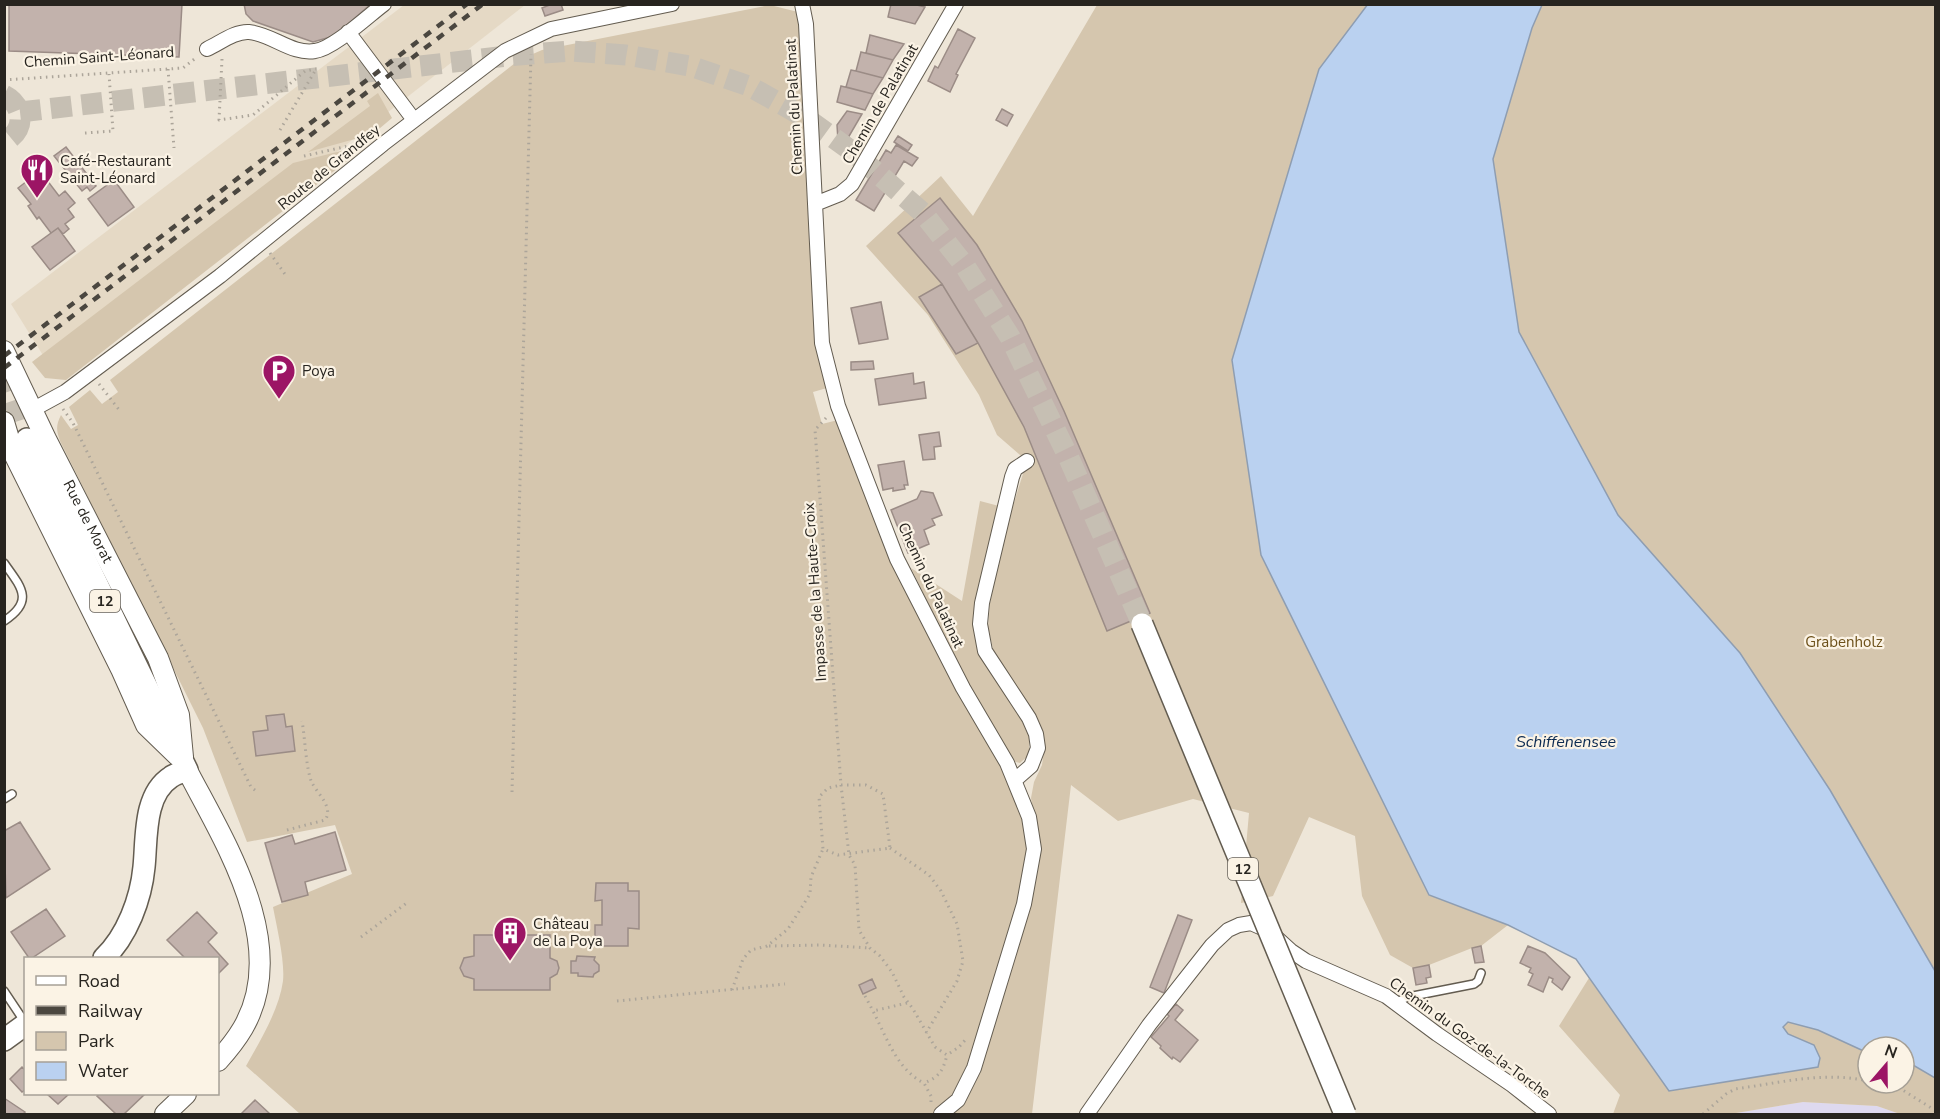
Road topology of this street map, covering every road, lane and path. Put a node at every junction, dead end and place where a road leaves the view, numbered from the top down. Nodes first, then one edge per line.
1 (384, 4) edge
2 (672, 4) edge
3 (802, 4) edge
4 (956, 4) edge
5 (348, 32) junction
6 (530, 38) junction
7 (222, 42) junction
8 (207, 49) joint
9 (168, 69) junction
10 (316, 69) dead end
11 (109, 74) junction
12 (4, 80) edge
13 (308, 83) dead end
14 (414, 120) junction
15 (280, 130) dead end
16 (85, 133) dead end
17 (352, 144) dead end
18 (174, 148) dead end
19 (304, 156) dead end
20 (815, 204) junction
21 (262, 242) junction
22 (287, 277) dead end
23 (4, 351) edge
24 (91, 373) junction
25 (55, 398) junction
26 (838, 406) junction
27 (32, 410) junction
28 (120, 411) dead end
29 (4, 422) edge
30 (27, 440) tunnel mouth
31 (1027, 461) dead end
32 (4, 563) edge
33 (4, 621) edge
34 (1142, 624) tunnel mouth
35 (302, 721) dead end
36 (186, 766) junction
37 (1014, 780) junction
38 (841, 786) junction
39 (256, 791) dead end
40 (512, 792) dead end
41 (12, 794) dead end
42 (4, 799) edge
43 (287, 830) dead end
44 (890, 848) junction
45 (824, 849) junction
46 (849, 855) junction
47 (408, 902) dead end
48 (361, 937) dead end
49 (767, 946) junction
50 (870, 948) junction
51 (105, 957) edge
52 (1481, 973) dead end
53 (785, 984) dead end
54 (732, 990) junction
55 (4, 991) edge
56 (865, 996) dead end
57 (617, 1001) dead end
58 (907, 1002) junction
59 (1397, 1005) junction
60 (873, 1011) junction
61 (24, 1021) edge
62 (24, 1025) edge
63 (986, 1028) junction
64 (925, 1034) junction
65 (4, 1040) edge
66 (947, 1054) junction
67 (219, 1060) edge
68 (1856, 1078) edge
69 (924, 1083) junction
70 (185, 1095) edge
71 (1910, 1095) edge
72 (930, 1105) dead end
73 (1935, 1111) edge
74 (165, 1114) edge
75 (942, 1114) edge
76 (1087, 1114) edge
77 (1344, 1114) edge
78 (1549, 1114) edge
79 (1704, 1114) edge

1 - 5 street
2 - 6 street, Route de Grandfey
3 - 20 street, Chemin du Palatinat
4 - 20 street, Chemin de Palatinat
5 - 7 street
5 - 14 street
6 - 14 street, Route de Grandfey
6 - 40 path
7 - 8 street
7 - 10 path
8 - 9 path, Chemin Saint-Léonard
9 - 11 path, Chemin Saint-Léonard
9 - 18 path
11 - 12 path, Chemin Saint-Léonard
11 - 16 path
13 - 15 path
14 - 21 street, Route de Grandfey
17 - 19 path
20 - 26 street, Chemin du Palatinat
21 - 22 path
21 - 24 street, Route de Grandfey
23 - 27 main road, Rue de Morat
24 - 25 street, Route de Grandfey
24 - 28 path
25 - 27 street, Route de Grandfey
25 - 39 path
26 - 37 street, Chemin du Palatinat
26 - 38 path, Impasse de la Haute-Croix
27 - 36 main road, Rue de Morat
29 - 36 main road, Rue de Morat
30 - 36 main road, 12
31 - 37 street
32 - 33 lane
34 - 77 main road, 12, bridge
35 - 43 path
36 - 51 main road
36 - 67 main road, Rue de Morat
37 - 63 street, Chemin du Palatinat
38 - 44 path
38 - 45 path
38 - 46 path, Impasse de la Haute-Croix
41 - 42 lane
44 - 46 path
44 - 64 path
45 - 46 path
45 - 49 path
46 - 50 path, Impasse de la Haute-Croix
47 - 48 path
49 - 50 path
49 - 54 path
50 - 58 path
52 - 59 lane
53 - 54 path
54 - 57 path
55 - 61 lane
56 - 60 path
58 - 60 path
58 - 64 path
59 - 76 street, Chemin du Goz-de-la-Torche
59 - 78 street, Chemin du Goz-de-la-Torche
60 - 69 path
62 - 65 main road
63 - 66 path
63 - 75 street, Chemin du Palatinat
64 - 66 path
66 - 69 path
68 - 79 path
69 - 72 path
70 - 74 main road
71 - 73 path

